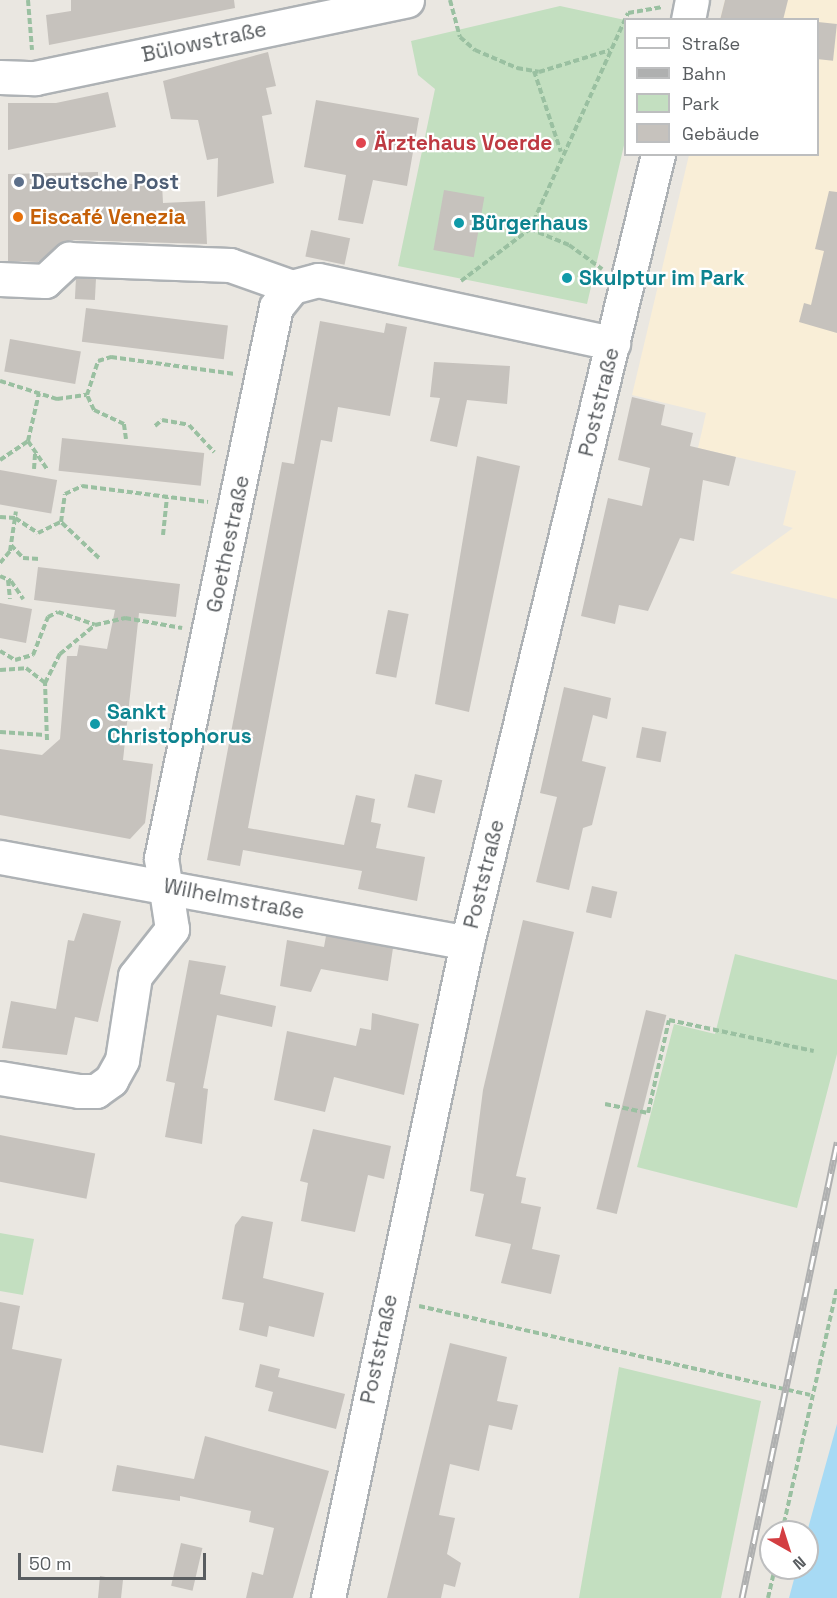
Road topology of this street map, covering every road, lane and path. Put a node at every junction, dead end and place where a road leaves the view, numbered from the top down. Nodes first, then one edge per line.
1 (28, 0) edge
2 (407, 0) edge
3 (450, 0) edge
4 (691, 0) edge
5 (626, 18) edge
6 (688, 18) edge
7 (624, 22) edge
8 (611, 50) junction
9 (533, 71) junction
10 (0, 77) edge
11 (35, 78) junction
12 (561, 153) junction
13 (658, 156) edge
14 (530, 229) junction
15 (0, 279) edge
16 (292, 287) junction
17 (627, 287) junction
18 (431, 303) junction
19 (613, 344) junction
20 (262, 377) junction
21 (0, 381) edge
22 (39, 393) junction
23 (87, 394) junction
24 (155, 426) dead end
25 (126, 440) dead end
26 (28, 441) junction
27 (35, 452) junction
28 (213, 458) dead end
29 (3, 460) edge
30 (34, 469) dead end
31 (47, 470) dead end
32 (167, 497) junction
33 (218, 500) junction
34 (16, 511) dead end
35 (0, 517) edge
36 (15, 518) junction
37 (61, 522) junction
38 (163, 535) dead end
39 (11, 544) junction
40 (99, 558) dead end
41 (40, 559) dead end
42 (0, 563) edge
43 (0, 576) edge
44 (8, 580) junction
45 (10, 599) dead end
46 (23, 599) dead end
47 (95, 625) junction
48 (210, 631) junction
49 (0, 651) edge
50 (0, 670) edge
51 (45, 683) junction
52 (0, 732) edge
53 (45, 735) junction
54 (47, 741) dead end
55 (0, 857) edge
56 (163, 885) junction
57 (467, 943) junction
58 (814, 1051) dead end
59 (0, 1078) edge
60 (605, 1104) dead end
61 (837, 1288) edge
62 (389, 1300) junction
63 (810, 1395) junction
64 (784, 1520) edge
65 (772, 1580) edge
66 (328, 1598) edge
67 (768, 1598) edge

1 - 11 path
2 - 11 street, Bülowstraße
3 - 9 path
4 - 5 path
4 - 6 street
7 - 8 path
8 - 9 path
8 - 12 path
9 - 12 path
10 - 11 street, Bülowstraße
12 - 14 path
13 - 17 street, Poststraße
14 - 17 path
14 - 18 path
15 - 16 street
16 - 18 street
16 - 20 street, Goethestraße
17 - 19 street, Poststraße
18 - 19 street
19 - 57 street, Poststraße
20 - 23 path
20 - 33 street, Goethestraße
21 - 22 path
22 - 23 path
22 - 26 path
23 - 25 path
24 - 28 path
26 - 27 path
26 - 29 path
27 - 30 path
27 - 31 path
32 - 33 path
32 - 37 path
32 - 38 path
33 - 48 street, Goethestraße
34 - 36 path
35 - 36 path
36 - 37 path
36 - 39 path
37 - 40 path
39 - 41 path
39 - 42 path
43 - 44 path
44 - 45 path
44 - 46 path
47 - 48 path
47 - 49 path
47 - 51 path
48 - 56 street, Goethestraße
50 - 51 path
51 - 53 path
52 - 53 path
53 - 54 path
55 - 56 street, Wilhelmstraße
56 - 57 street, Wilhelmstraße
56 - 59 street, Goethestraße
57 - 62 street, Poststraße
58 - 60 path
61 - 63 path
62 - 63 path
62 - 66 street, Poststraße
63 - 64 path
65 - 67 path

